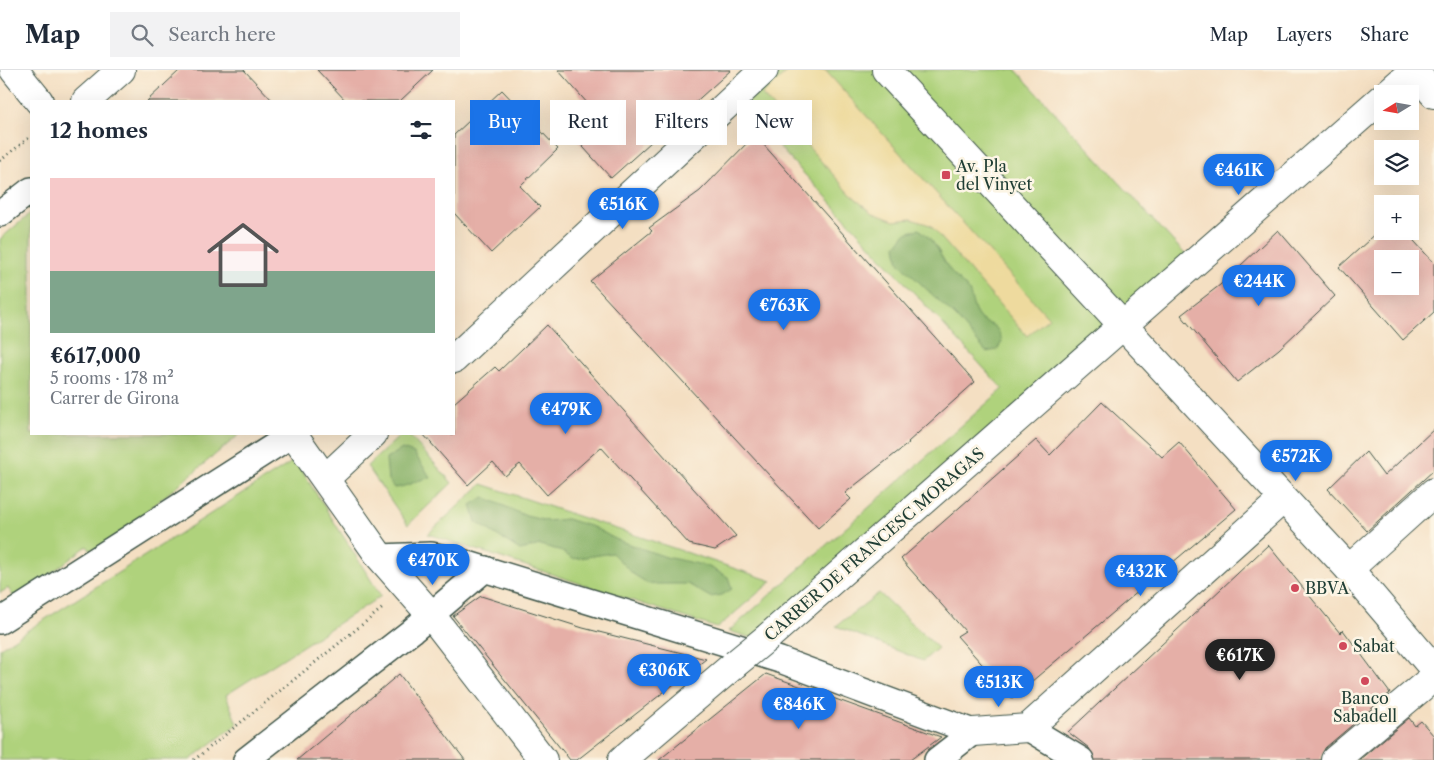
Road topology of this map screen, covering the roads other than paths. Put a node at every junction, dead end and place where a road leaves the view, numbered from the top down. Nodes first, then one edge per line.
1 (14, 70) edge
2 (121, 70) edge
3 (764, 70) edge
4 (886, 70) edge
5 (1413, 70) edge
6 (1397, 85) edge
7 (1434, 94) edge
8 (38, 100) edge
9 (87, 100) edge
10 (1374, 105) edge
11 (30, 191) edge
12 (0, 214) edge
13 (1124, 325) junction
14 (455, 358) edge
15 (291, 435) edge
16 (294, 435) edge
17 (372, 435) edge
18 (326, 478) junction
19 (1434, 492) edge
20 (1283, 499) junction
21 (380, 556) junction
22 (485, 569) junction
23 (1349, 569) junction
24 (431, 615) junction
25 (0, 620) edge
26 (1434, 669) edge
27 (1434, 677) edge
28 (1028, 728) junction
29 (973, 732) junction
30 (246, 760) edge
31 (543, 760) edge
32 (622, 760) edge
33 (937, 760) edge
34 (1081, 760) edge
35 (1334, 760) edge

1 - 8 street
2 - 9 street
3 - 14 street
4 - 13 street
5 - 6 street
5 - 7 street
10 - 13 street, CARRER DE FRANCESC MORAGAS
11 - 12 street
13 - 20 street
13 - 32 street, CARRER DE FRANCESC MORAGAS, bridge
15 - 25 street
16 - 18 street
17 - 18 street
18 - 21 street
19 - 23 street
20 - 23 street
20 - 28 street
21 - 22 street
21 - 24 street
22 - 24 street
22 - 29 street
23 - 26 street
24 - 30 street
24 - 31 street
27 - 35 street
28 - 29 street
28 - 34 street
29 - 33 street

